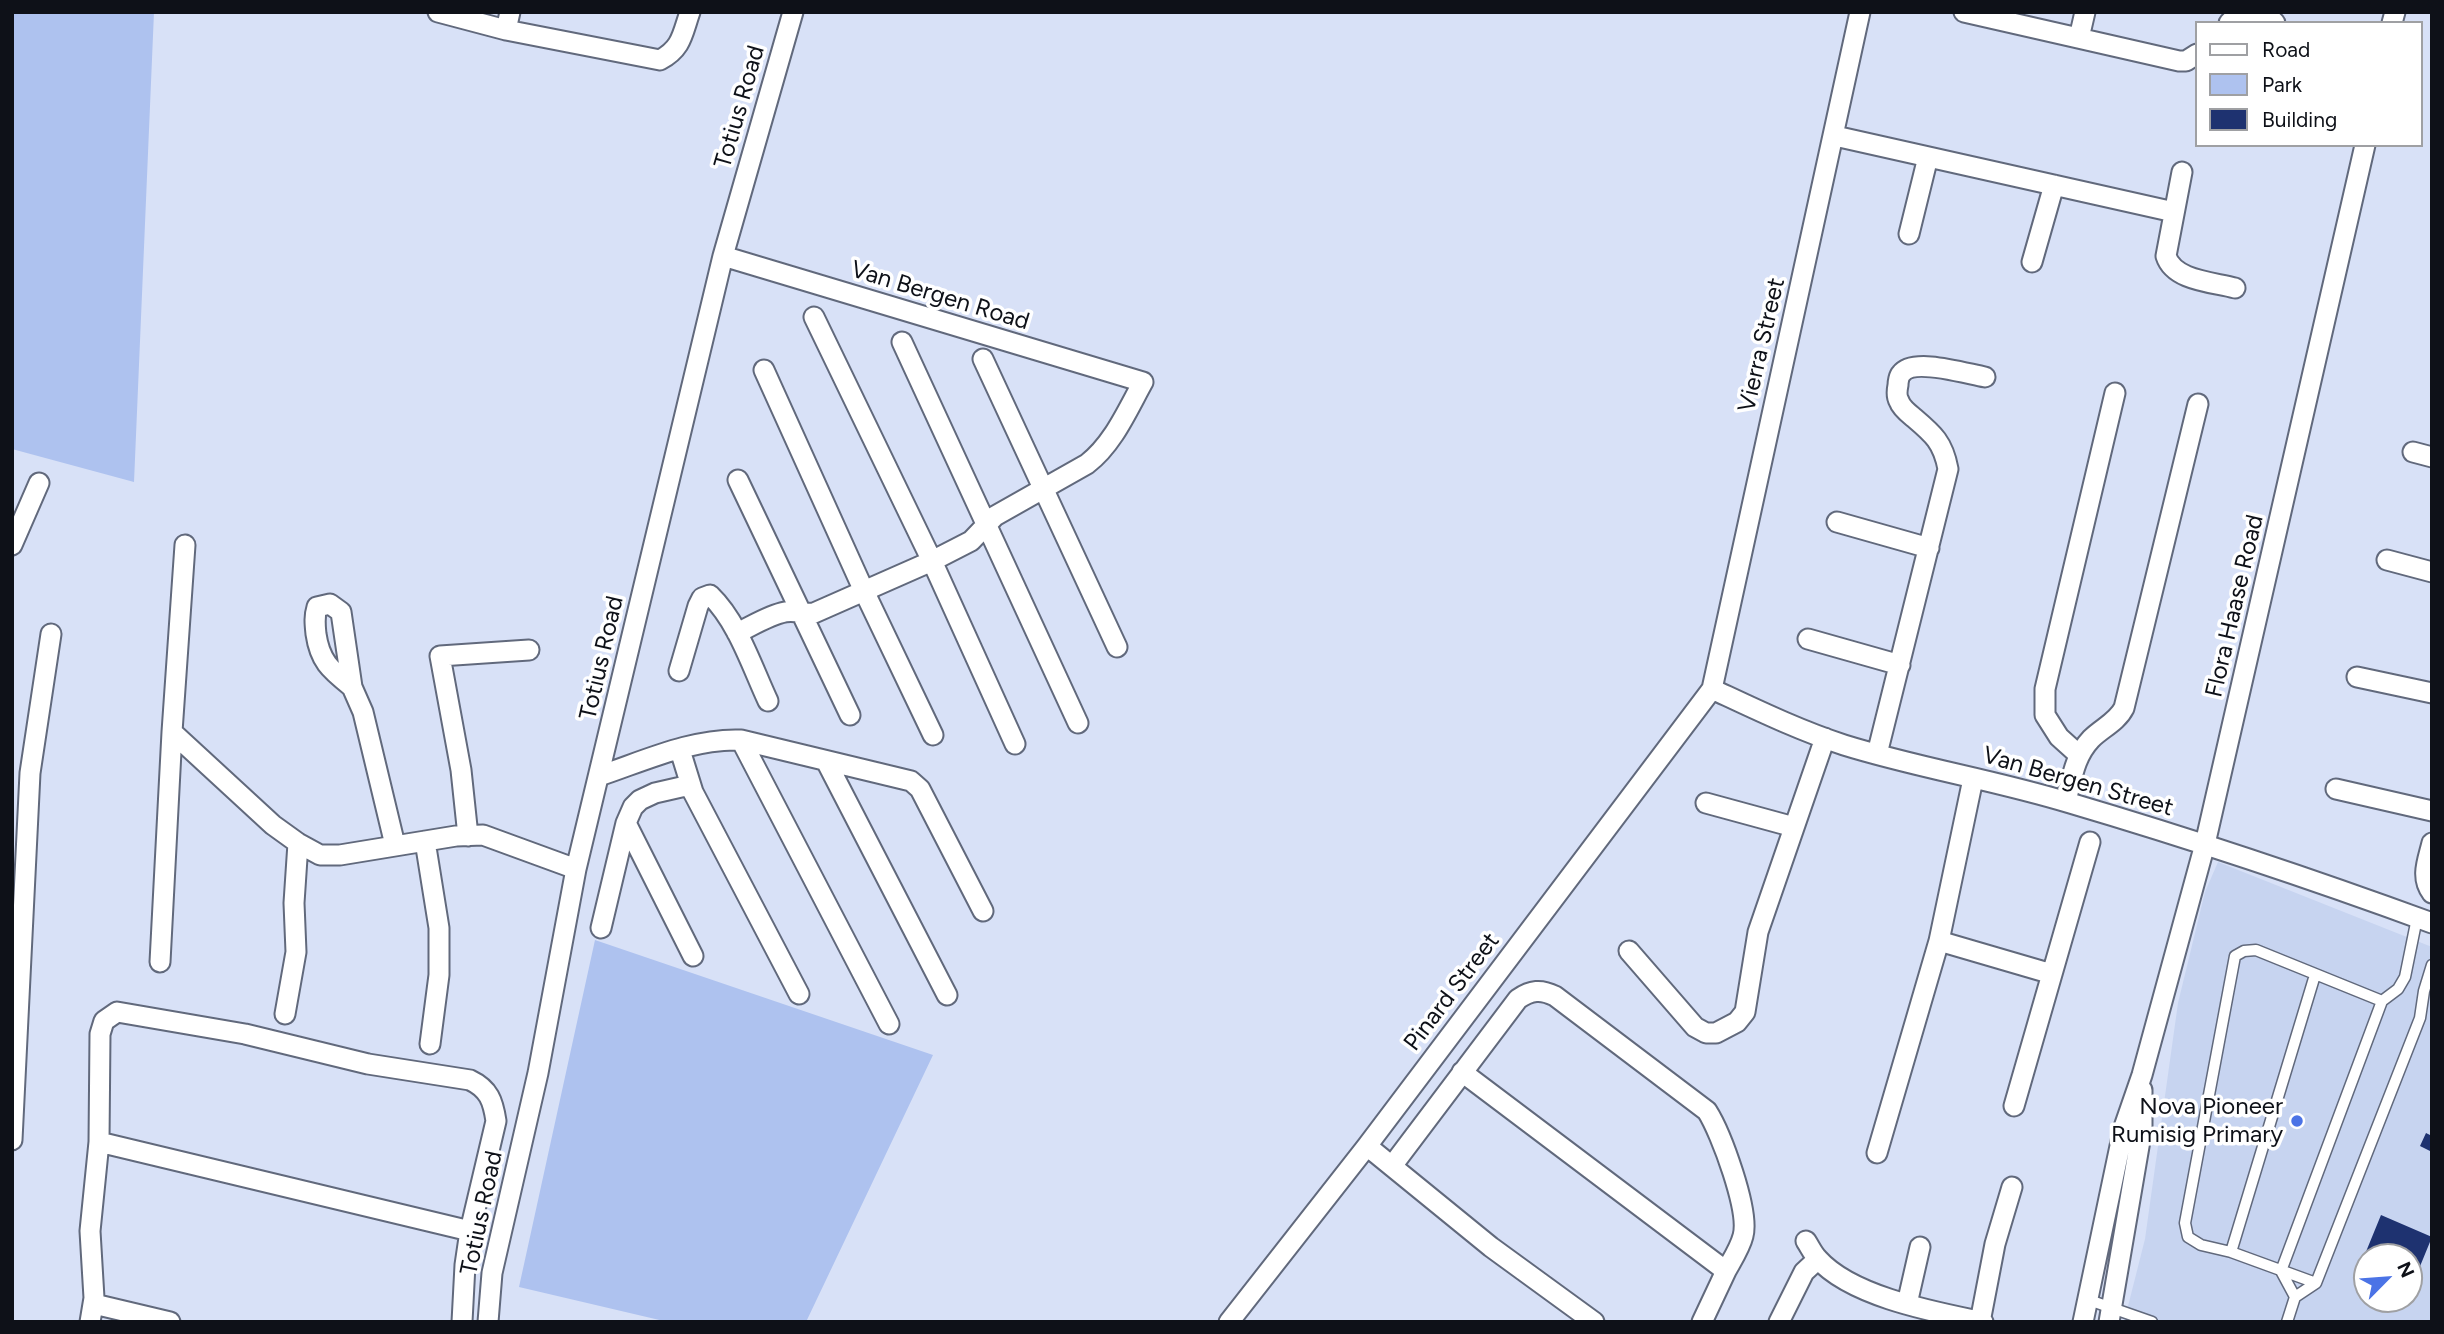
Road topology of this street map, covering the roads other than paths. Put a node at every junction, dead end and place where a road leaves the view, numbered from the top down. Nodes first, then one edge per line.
1 (438, 12) edge
2 (690, 12) edge
3 (793, 12) edge
4 (1860, 12) edge
5 (1964, 12) edge
6 (2085, 12) edge
7 (508, 21) edge
8 (2231, 21) edge
9 (2273, 21) edge
10 (2079, 38) junction
11 (2196, 55) edge
12 (1835, 136) junction
13 (2365, 147) edge
14 (1928, 157) junction
15 (2182, 172) dead end
16 (2054, 185) junction
17 (2174, 212) junction
18 (1909, 234) dead end
19 (723, 256) junction
20 (2032, 262) dead end
21 (2235, 288) dead end
22 (814, 317) dead end
23 (902, 342) dead end
24 (983, 359) dead end
25 (764, 370) dead end
26 (1985, 377) dead end
27 (2115, 393) dead end
28 (2198, 404) dead end
29 (738, 480) dead end
30 (39, 483) dead end
31 (1042, 489) junction
32 (1838, 522) dead end
33 (986, 524) junction
34 (12, 545) edge
35 (185, 545) dead end
36 (1929, 548) junction
37 (2387, 560) dead end
38 (932, 561) junction
39 (2432, 572) edge
40 (864, 591) junction
41 (803, 614) junction
42 (737, 633) junction
43 (51, 634) dead end
44 (1808, 639) dead end
45 (1117, 647) dead end
46 (529, 650) dead end
47 (1899, 665) junction
48 (679, 671) dead end
49 (2357, 677) dead end
50 (352, 687) dead end
51 (1712, 690) junction
52 (2432, 693) edge
53 (768, 701) dead end
54 (850, 715) dead end
55 (1078, 723) dead end
56 (172, 732) junction
57 (933, 735) dead end
58 (1825, 738) junction
59 (741, 740) junction
60 (1015, 744) dead end
61 (680, 750) junction
62 (1877, 754) junction
63 (2079, 755) junction
64 (826, 761) junction
65 (30, 773) junction
66 (599, 776) junction
67 (1973, 779) junction
68 (690, 785) junction
69 (2336, 789) dead end
70 (2066, 802) junction
71 (1706, 803) dead end
72 (2432, 811) edge
73 (626, 823) junction
74 (1794, 827) junction
75 (12, 829) edge
76 (468, 836) junction
77 (425, 841) junction
78 (2090, 842) dead end
79 (298, 843) junction
80 (2432, 843) edge
81 (2205, 844) junction
82 (395, 845) junction
83 (576, 869) junction
84 (2432, 893) edge
85 (983, 911) dead end
86 (2424, 921) edge
87 (601, 928) dead end
88 (1939, 941) junction
89 (1629, 951) dead end
90 (692, 956) dead end
91 (160, 962) dead end
92 (2432, 965) edge
93 (2052, 974) junction
94 (2315, 975) junction
95 (799, 994) dead end
96 (947, 995) dead end
97 (2382, 1001) junction
98 (285, 1014) dead end
99 (889, 1024) dead end
100 (430, 1044) dead end
101 (1462, 1072) junction
102 (2142, 1075) junction
103 (2014, 1106) dead end
104 (12, 1140) edge
105 (99, 1142) junction
106 (1367, 1146) junction
107 (1877, 1153) dead end
108 (1392, 1166) junction
109 (2012, 1188) dead end
110 (470, 1231) junction
111 (1806, 1241) dead end
112 (1920, 1247) dead end
113 (2231, 1252) junction
114 (1818, 1259) junction
115 (1726, 1271) junction
116 (2281, 1271) junction
117 (2316, 1283) junction
118 (2295, 1297) junction
119 (2089, 1300) junction
120 (1910, 1311) edge
121 (92, 1313) edge
122 (2111, 1315) edge
123 (170, 1322) edge
124 (462, 1322) edge
125 (488, 1322) edge
126 (1229, 1322) edge
127 (1594, 1322) edge
128 (1702, 1322) edge
129 (1780, 1322) edge
130 (1981, 1322) edge
131 (2083, 1322) edge
132 (2151, 1322) edge
133 (2287, 1322) edge

1 - 7 street
2 - 7 street
3 - 19 street, Totius Road
4 - 12 street, Vierra Street
5 - 10 street
6 - 10 street
8 - 9 street
10 - 11 street
12 - 14 street
12 - 51 street, Vierra Street
13 - 81 street, Flora Haase Road
14 - 16 street
14 - 18 street
15 - 17 street
16 - 17 street
16 - 20 street
17 - 21 street
19 - 31 street, Van Bergen Road
19 - 66 street, Totius Road
22 - 38 street
23 - 33 street
24 - 31 street
25 - 40 street
26 - 36 street
27 - 63 street
28 - 63 street
29 - 41 street
30 - 34 street
31 - 33 street
31 - 45 street
32 - 36 street
33 - 38 street
33 - 55 street
35 - 56 street
36 - 47 street
37 - 39 street
38 - 40 street
38 - 60 street
40 - 41 street
40 - 57 street
41 - 42 street
41 - 54 street
42 - 48 street
42 - 53 street
43 - 65 street
44 - 47 street
46 - 76 street
47 - 62 street
49 - 52 street
50 - 82 street
51 - 58 street, Van Bergen Street
51 - 106 street, Pinard Street
56 - 79 street
56 - 91 street
58 - 62 street, Van Bergen Street
58 - 74 street
59 - 61 street
59 - 64 street
59 - 99 street
61 - 66 street
61 - 68 street
62 - 67 street, Van Bergen Street
63 - 70 street
64 - 85 street
64 - 96 street
65 - 75 street
65 - 104 street
66 - 83 street, Totius Road
67 - 70 street, Van Bergen Street
67 - 88 street
68 - 73 street
68 - 95 street
69 - 72 street
70 - 81 street, Van Bergen Street
71 - 74 street
73 - 87 street
73 - 90 street
74 - 89 street
76 - 77 street
76 - 83 street
77 - 82 street
77 - 100 street
78 - 93 street
79 - 82 street
79 - 98 street
80 - 84 street
81 - 86 street, Van Bergen Street
81 - 102 street, Flora Haase Road
83 - 125 street, Totius Road
86 - 97 lane
88 - 93 street
88 - 107 street
92 - 117 lane
93 - 103 street
94 - 97 lane
94 - 113 lane
94 - 113 lane
97 - 116 lane
101 - 108 street
101 - 115 street
101 - 115 street
102 - 119 street, Flora Haase Road
102 - 122 street, Flora Haase Road
105 - 110 street
105 - 110 street
105 - 121 street
106 - 108 street
106 - 126 street, Pinard Street
108 - 127 street
109 - 130 street
110 - 124 street
111 - 114 street
112 - 120 street
113 - 116 lane
114 - 120 street
114 - 129 street
115 - 128 street
116 - 117 lane
116 - 118 lane
117 - 118 lane
118 - 133 lane
119 - 122 lane
119 - 131 street, Flora Haase Road
120 - 130 street
121 - 123 street
122 - 132 lane

